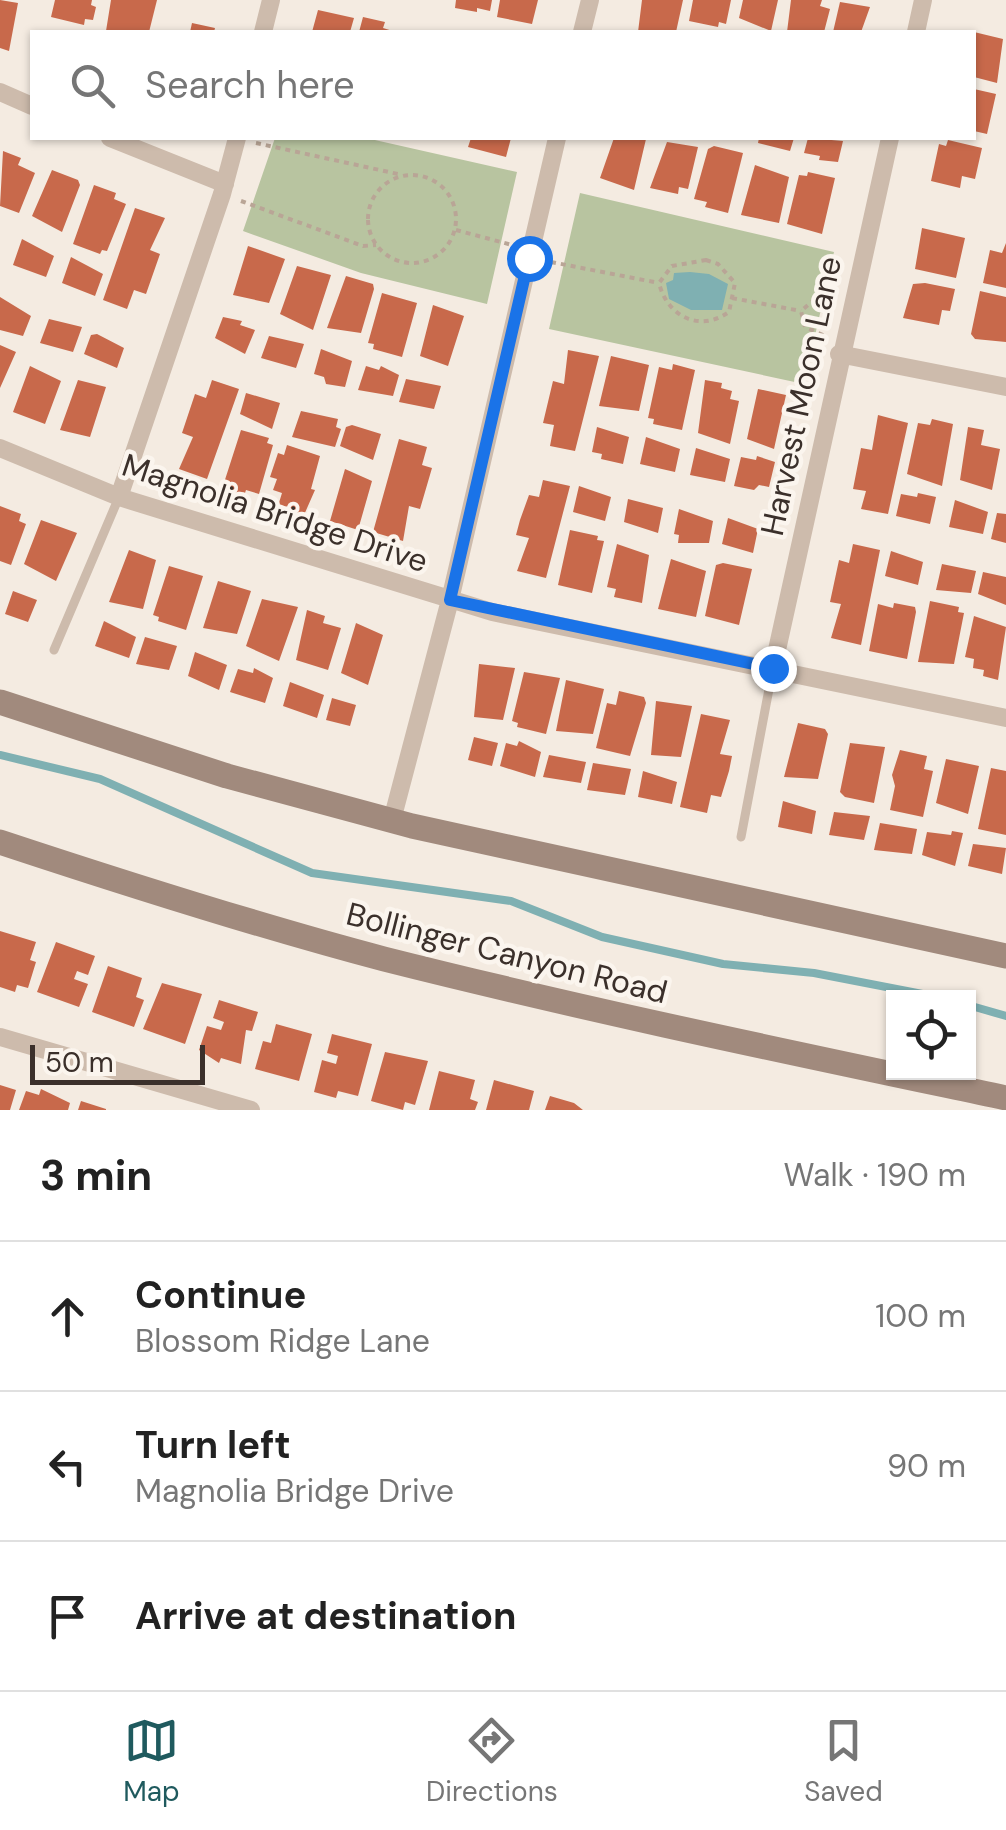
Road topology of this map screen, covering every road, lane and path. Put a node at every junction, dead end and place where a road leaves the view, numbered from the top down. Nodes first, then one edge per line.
1 (270, 0) edge
2 (590, 0) edge
3 (924, 0) edge
4 (262, 30) edge
5 (582, 30) edge
6 (916, 30) edge
7 (0, 92) edge
8 (30, 105) edge
9 (114, 140) edge
10 (236, 140) edge
11 (246, 140) edge
12 (558, 140) edge
13 (890, 140) edge
14 (403, 176) junction
15 (224, 189) junction
16 (456, 230) junction
17 (376, 246) junction
18 (530, 254) junction
19 (659, 283) junction
20 (732, 298) junction
21 (851, 305) junction
22 (801, 311) junction
23 (841, 346) junction
24 (1006, 387) edge
25 (0, 448) edge
26 (119, 497) junction
27 (450, 600) junction
28 (54, 650) dead end
29 (773, 668) junction
30 (0, 702) edge
31 (1006, 718) edge
32 (392, 820) junction
33 (741, 837) dead end
34 (0, 842) edge
35 (1006, 956) edge
36 (0, 1037) edge
37 (1006, 1098) edge
38 (251, 1110) edge

1 - 4 street
2 - 5 street
3 - 6 street
7 - 8 street
9 - 15 street
10 - 15 street
11 - 14 path
12 - 18 street
13 - 21 street, Harvest Moon Lane
14 - 16 path
14 - 17 path
15 - 17 path
15 - 26 street
16 - 17 path
16 - 18 path
18 - 19 path
18 - 27 street
19 - 20 path
19 - 20 path
20 - 22 path
21 - 22 path
21 - 23 street, Harvest Moon Lane
22 - 23 path
23 - 24 street
23 - 29 street, Harvest Moon Lane
25 - 26 street, Magnolia Bridge Drive
26 - 27 street, Magnolia Bridge Drive
26 - 28 lane
27 - 29 street, Magnolia Bridge Drive
27 - 32 street
29 - 31 street, Magnolia Bridge Drive
29 - 33 lane
30 - 32 main road
32 - 35 main road
34 - 37 main road, Bollinger Canyon Road
36 - 38 street

